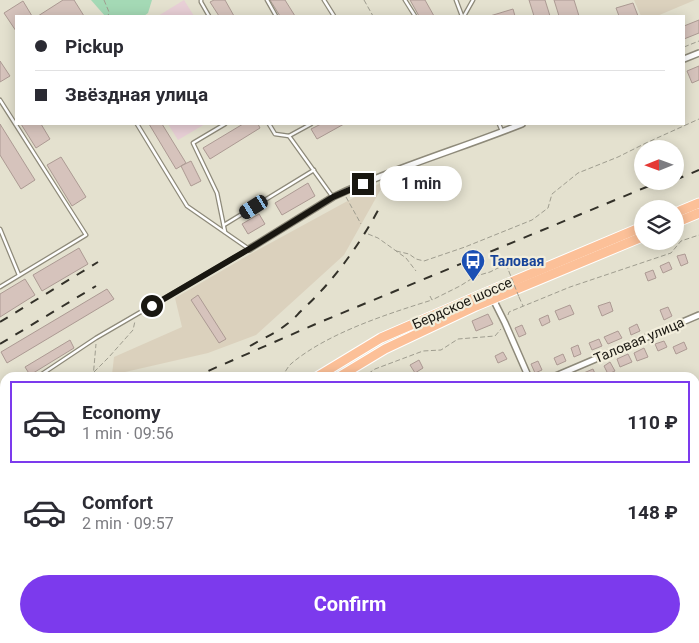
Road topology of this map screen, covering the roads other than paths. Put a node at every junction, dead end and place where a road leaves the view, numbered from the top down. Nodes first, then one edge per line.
1 (201, 0) edge
2 (267, 0) edge
3 (324, 0) edge
4 (406, 0) edge
5 (456, 0) edge
6 (473, 0) edge
7 (208, 15) edge
8 (275, 15) edge
9 (333, 15) edge
10 (414, 15) edge
11 (463, 15) edge
12 (464, 15) edge
13 (699, 53) edge
14 (685, 60) edge
15 (0, 100) edge
16 (15, 124) edge
17 (16, 125) edge
18 (139, 125) edge
19 (223, 125) edge
20 (270, 125) edge
21 (309, 125) edge
22 (500, 125) edge
23 (520, 125) edge
24 (502, 132) junction
25 (289, 136) junction
26 (314, 170) junction
27 (333, 197) junction
28 (699, 203) edge
29 (684, 209) edge
30 (699, 213) edge
31 (684, 219) edge
32 (224, 225) junction
33 (0, 228) edge
34 (634, 230) edge
35 (225, 232) junction
36 (634, 240) edge
37 (249, 249) junction
38 (19, 275) junction
39 (0, 286) edge
40 (493, 299) junction
41 (699, 315) edge
42 (45, 372) edge
43 (325, 372) edge
44 (347, 372) edge
45 (526, 372) edge
46 (565, 372) edge

1 - 7 lane
2 - 8 lane
3 - 9 lane
4 - 10 lane
5 - 11 lane
6 - 12 lane
13 - 14 street
15 - 16 lane
17 - 38 lane
18 - 35 lane
19 - 32 lane
20 - 25 lane
21 - 25 lane
22 - 24 lane
23 - 24 street
24 - 27 street
25 - 26 lane
26 - 27 lane
26 - 32 lane
27 - 37 street
28 - 29 highway
30 - 31 highway
32 - 35 lane
33 - 38 lane
34 - 43 highway, Бердское шоссе
35 - 37 lane
36 - 40 highway
37 - 42 lane
38 - 39 lane
40 - 44 highway
40 - 45 street
41 - 46 street, Таловая улица

